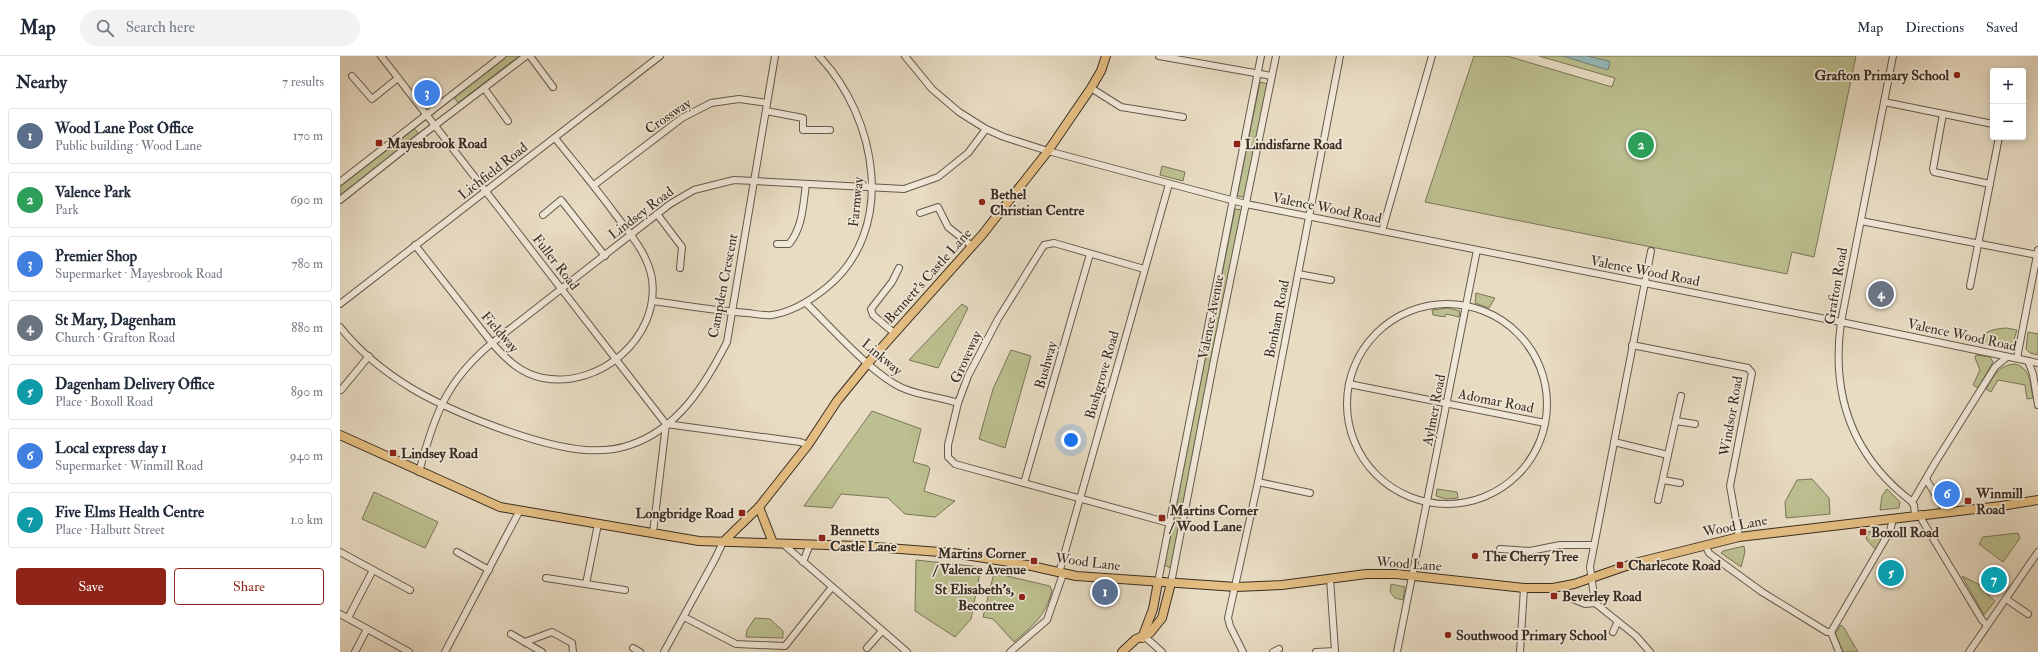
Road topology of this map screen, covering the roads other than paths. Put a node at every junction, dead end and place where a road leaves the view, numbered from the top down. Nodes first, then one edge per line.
1 (381, 56) edge
2 (502, 56) edge
3 (526, 56) edge
4 (530, 56) edge
5 (775, 56) edge
6 (819, 56) edge
7 (905, 56) edge
8 (1106, 56) edge
9 (1159, 56) edge
10 (1261, 56) edge
11 (1276, 56) edge
12 (1340, 56) edge
13 (1432, 56) edge
14 (1893, 56) edge
15 (656, 57) edge
16 (1198, 59) edge
17 (1258, 73) junction
18 (352, 76) dead end
19 (1272, 76) junction
20 (398, 78) junction
21 (553, 87) dead end
22 (484, 88) junction
23 (1091, 88) junction
24 (1884, 102) junction
25 (767, 103) junction
26 (766, 111) junction
27 (426, 114) junction
28 (1943, 114) junction
29 (1184, 117) dead end
30 (508, 121) dead end
31 (1990, 123) edge
32 (434, 126) junction
33 (986, 129) junction
34 (830, 130) dead end
35 (555, 138) junction
36 (1998, 140) edge
37 (1048, 152) junction
38 (755, 181) junction
39 (340, 182) edge
40 (806, 184) junction
41 (1169, 184) junction
42 (1990, 184) junction
43 (594, 185) junction
44 (871, 189) junction
45 (485, 191) junction
46 (340, 200) edge
47 (1234, 200) junction
48 (1246, 204) junction
49 (920, 213) dead end
50 (657, 214) junction
51 (543, 215) dead end
52 (1309, 217) junction
53 (1861, 221) junction
54 (1382, 231) junction
55 (631, 235) junction
56 (777, 244) dead end
57 (1978, 244) junction
58 (416, 245) junction
59 (972, 246) junction
60 (1478, 250) junction
61 (1651, 252) dead end
62 (2038, 253) edge
63 (1090, 254) junction
64 (604, 256) junction
65 (680, 268) dead end
66 (899, 268) dead end
67 (1144, 269) junction
68 (1298, 274) junction
69 (1331, 280) dead end
70 (1645, 283) junction
71 (1970, 286) dead end
72 (562, 289) junction
73 (652, 301) junction
74 (806, 303) junction
75 (340, 304) edge
76 (1467, 306) junction
77 (733, 312) junction
78 (1841, 322) junction
79 (340, 327) edge
80 (894, 333) junction
81 (492, 343) junction
82 (1632, 345) junction
83 (369, 356) junction
84 (2008, 357) junction
85 (2017, 358) junction
86 (616, 360) junction
87 (2028, 361) junction
88 (868, 363) junction
89 (2038, 363) edge
90 (1349, 384) junction
91 (340, 390) edge
92 (1681, 396) dead end
93 (441, 403) junction
94 (958, 403) junction
95 (1447, 404) junction
96 (2038, 404) edge
97 (1676, 421) junction
98 (1546, 423) junction
99 (666, 424) junction
100 (1695, 424) dead end
101 (340, 436) edge
102 (1614, 442) junction
103 (808, 445) junction
104 (1668, 455) junction
105 (419, 472) junction
106 (1926, 479) junction
107 (1663, 480) junction
108 (1258, 482) junction
109 (1024, 484) junction
110 (1680, 484) dead end
111 (1310, 493) dead end
112 (1079, 500) junction
113 (1658, 500) dead end
114 (2038, 500) edge
115 (1911, 501) junction
116 (1428, 502) junction
117 (759, 507) junction
118 (520, 510) junction
119 (1946, 512) junction
120 (1918, 515) junction
121 (1891, 518) junction
122 (1169, 523) junction
123 (598, 524) junction
124 (653, 533) junction
125 (1740, 537) junction
126 (723, 542) junction
127 (773, 543) junction
128 (782, 543) junction
129 (810, 544) junction
130 (1593, 545) junction
131 (1705, 545) junction
132 (1500, 549) dead end
133 (340, 552) edge
134 (457, 552) dead end
135 (2038, 552) edge
136 (803, 562) junction
137 (373, 570) junction
138 (489, 570) junction
139 (1061, 574) junction
140 (1413, 575) junction
141 (546, 578) dead end
142 (1330, 578) junction
143 (1591, 578) junction
144 (1158, 582) junction
145 (1171, 583) junction
146 (586, 584) junction
147 (832, 587) junction
148 (1236, 587) junction
149 (1524, 588) junction
150 (410, 590) dead end
151 (625, 590) dead end
152 (1566, 596) dead end
153 (2006, 599) junction
154 (1595, 603) junction
155 (340, 614) edge
156 (2028, 614) dead end
157 (684, 617) junction
158 (348, 618) junction
159 (1618, 623) junction
160 (1987, 625) junction
161 (367, 629) junction
162 (882, 630) junction
163 (1612, 632) dead end
164 (1831, 632) junction
165 (510, 634) dead end
166 (1144, 636) junction
167 (525, 642) junction
168 (632, 648) dead end
169 (867, 648) dead end
170 (355, 652) edge
171 (409, 652) edge
172 (445, 652) edge
173 (542, 652) edge
174 (573, 652) edge
175 (640, 652) edge
176 (664, 652) edge
177 (907, 652) edge
178 (1010, 652) edge
179 (1122, 652) edge
180 (1128, 652) edge
181 (1162, 652) edge
182 (1243, 652) edge
183 (1316, 652) edge
184 (1397, 652) edge
185 (1520, 652) edge
186 (1650, 652) edge
187 (1839, 652) edge
188 (1969, 652) edge

1 - 20 street
2 - 27 street
3 - 22 street
4 - 21 street
5 - 25 street, Campden Crescent
6 - 44 street, Farmway
7 - 33 street
8 - 23 main road, Bennett's Castle Lane
9 - 16 street
10 - 17 street, Valence Avenue
11 - 19 street, Valence Avenue
12 - 52 street, Bonham Road
13 - 54 street
14 - 24 street, Grafton Road
15 - 35 street, Lichfield Road
16 - 17 street
17 - 19 street
17 - 47 street, Valence Avenue
18 - 20 street
19 - 48 street, Valence Avenue
20 - 27 street
22 - 30 street
22 - 32 street
23 - 29 street
23 - 37 main road, Bennett's Castle Lane
24 - 28 street
24 - 53 street, Grafton Road
25 - 26 street, Campden Crescent
25 - 43 street, Crossway
26 - 34 street
26 - 38 street, Campden Crescent
27 - 32 street, Fuller Road
27 - 39 street
28 - 31 street
28 - 42 street
32 - 45 street, Fuller Road
32 - 46 street
33 - 37 street
33 - 44 street, Lindsey Road
35 - 43 street, Fieldway
35 - 45 street, Lichfield Road
36 - 42 street
37 - 41 street
37 - 59 main road, Bennett's Castle Lane
38 - 40 street, Lindsey Road
38 - 50 street, Lindsey Road
38 - 77 street, Campden Crescent
40 - 44 street, Lindsey Road
40 - 56 street
41 - 47 street
41 - 67 street, Bushgrove Road
42 - 57 street
43 - 55 street, Fieldway
44 - 74 street, Farmway
45 - 58 street, Lichfield Road
45 - 72 street, Fuller Road
47 - 48 street
47 - 122 street, Valence Avenue
48 - 52 street, Valence Wood Road
48 - 145 street, Valence Avenue
49 - 59 street
50 - 55 street, Lindsey Road
50 - 65 street
51 - 64 street
52 - 54 street, Valence Wood Road
52 - 68 street, Bonham Road
53 - 57 street
53 - 78 street, Grafton Road
54 - 60 street, Valence Wood Road
55 - 64 street, Lindsey Road
55 - 73 street, Fieldway
57 - 62 street
57 - 71 street
58 - 75 street, Lichfield Road
58 - 81 street, Fieldway
59 - 80 main road, Bennett's Castle Lane
60 - 70 street, Valence Wood Road
60 - 76 street, Aylmer Road
61 - 70 street
62 - 85 street
63 - 67 street, Groveway
63 - 94 street, Groveway
63 - 109 street, Bushway
64 - 72 street, Lindsey Road
66 - 80 street
67 - 112 street, Bushgrove Road
68 - 69 street
68 - 108 street, Bonham Road
70 - 78 street, Valence Wood Road
70 - 82 street
72 - 81 street, Lindsey Road
72 - 86 street, Fuller Road
73 - 77 street, Farmway
73 - 86 street, Fieldway
74 - 77 street, Farmway
74 - 88 street, Linkway
76 - 90 street
76 - 95 street, Aylmer Road
76 - 98 street
77 - 99 street, Campden Crescent
78 - 84 street, Valence Wood Road
78 - 115 street, Grafton Road
79 - 83 street, Campden Crescent
80 - 88 main road, Bennett's Castle Lane
81 - 86 street, Fieldway
81 - 93 street, Lindsey Road
82 - 102 street
82 - 125 street, Windsor Road
83 - 91 street
83 - 93 street, Campden Crescent
84 - 85 street, Valence Wood Road
84 - 106 street
85 - 87 street, Valence Wood Road
86 - 99 street, Fuller Road
87 - 89 street, Valence Wood Road
87 - 96 street
88 - 94 street, Linkway
88 - 103 main road, Bennett's Castle Lane
90 - 95 street, Adomar Road
90 - 116 street
92 - 97 street
93 - 99 street, Campden Crescent
93 - 105 street, Lindsey Road
94 - 109 street, Groveway
95 - 98 street, Adomar Road
95 - 116 street, Aylmer Road
97 - 100 street
97 - 104 street
98 - 116 street
99 - 103 street
99 - 124 street
101 - 105 main road
102 - 104 street
102 - 130 street
103 - 117 main road, Bennett's Castle Lane
104 - 107 street
105 - 118 main road
106 - 115 street
106 - 119 street
107 - 110 street
107 - 113 street
108 - 111 street
108 - 148 street, Bonham Road
109 - 112 street, Groveway
112 - 122 street, Groveway
112 - 139 street, Bushgrove Road
114 - 119 main road, Wood Lane
115 - 120 street
116 - 140 street, Aylmer Road
117 - 126 main road, Bennett's Castle Lane
117 - 127 main road
118 - 123 main road
118 - 138 street
119 - 120 main road, Wood Lane
120 - 121 main road, Wood Lane
120 - 160 street
121 - 125 main road, Wood Lane
121 - 164 street
122 - 144 street, Valence Avenue
123 - 124 main road
123 - 146 street
124 - 126 main road
125 - 131 main road, Wood Lane
126 - 127 main road
126 - 157 street
127 - 128 main road, Wood Lane
128 - 129 main road, Wood Lane
128 - 136 street
129 - 136 street
129 - 139 main road, Wood Lane
130 - 132 street
130 - 143 street
131 - 143 main road, Wood Lane
131 - 164 street
133 - 137 street
134 - 138 street
135 - 153 street
136 - 147 street
137 - 150 street
137 - 158 street
138 - 172 street
139 - 144 main road, Wood Lane
139 - 178 street, Bushgrove Road
140 - 142 main road, Wood Lane
140 - 149 main road, Wood Lane
140 - 184 street, Aylmer Road
141 - 146 street
142 - 148 main road, Wood Lane
142 - 183 street
143 - 149 main road, Wood Lane
143 - 154 street
144 - 145 main road, Wood Lane
144 - 166 main road
145 - 148 main road, Wood Lane
145 - 166 main road
146 - 151 street
147 - 157 street
147 - 162 street
148 - 182 street, Bonham Road
149 - 185 street
152 - 154 street
153 - 156 street
153 - 160 street
154 - 159 street
155 - 158 street
157 - 176 street
158 - 161 street
159 - 163 street
159 - 186 street
160 - 188 street
161 - 170 street
161 - 171 street
162 - 169 street
162 - 177 street
164 - 187 street
165 - 167 street
166 - 179 main road
166 - 180 main road
166 - 181 street
167 - 173 street
167 - 174 street
168 - 175 street

